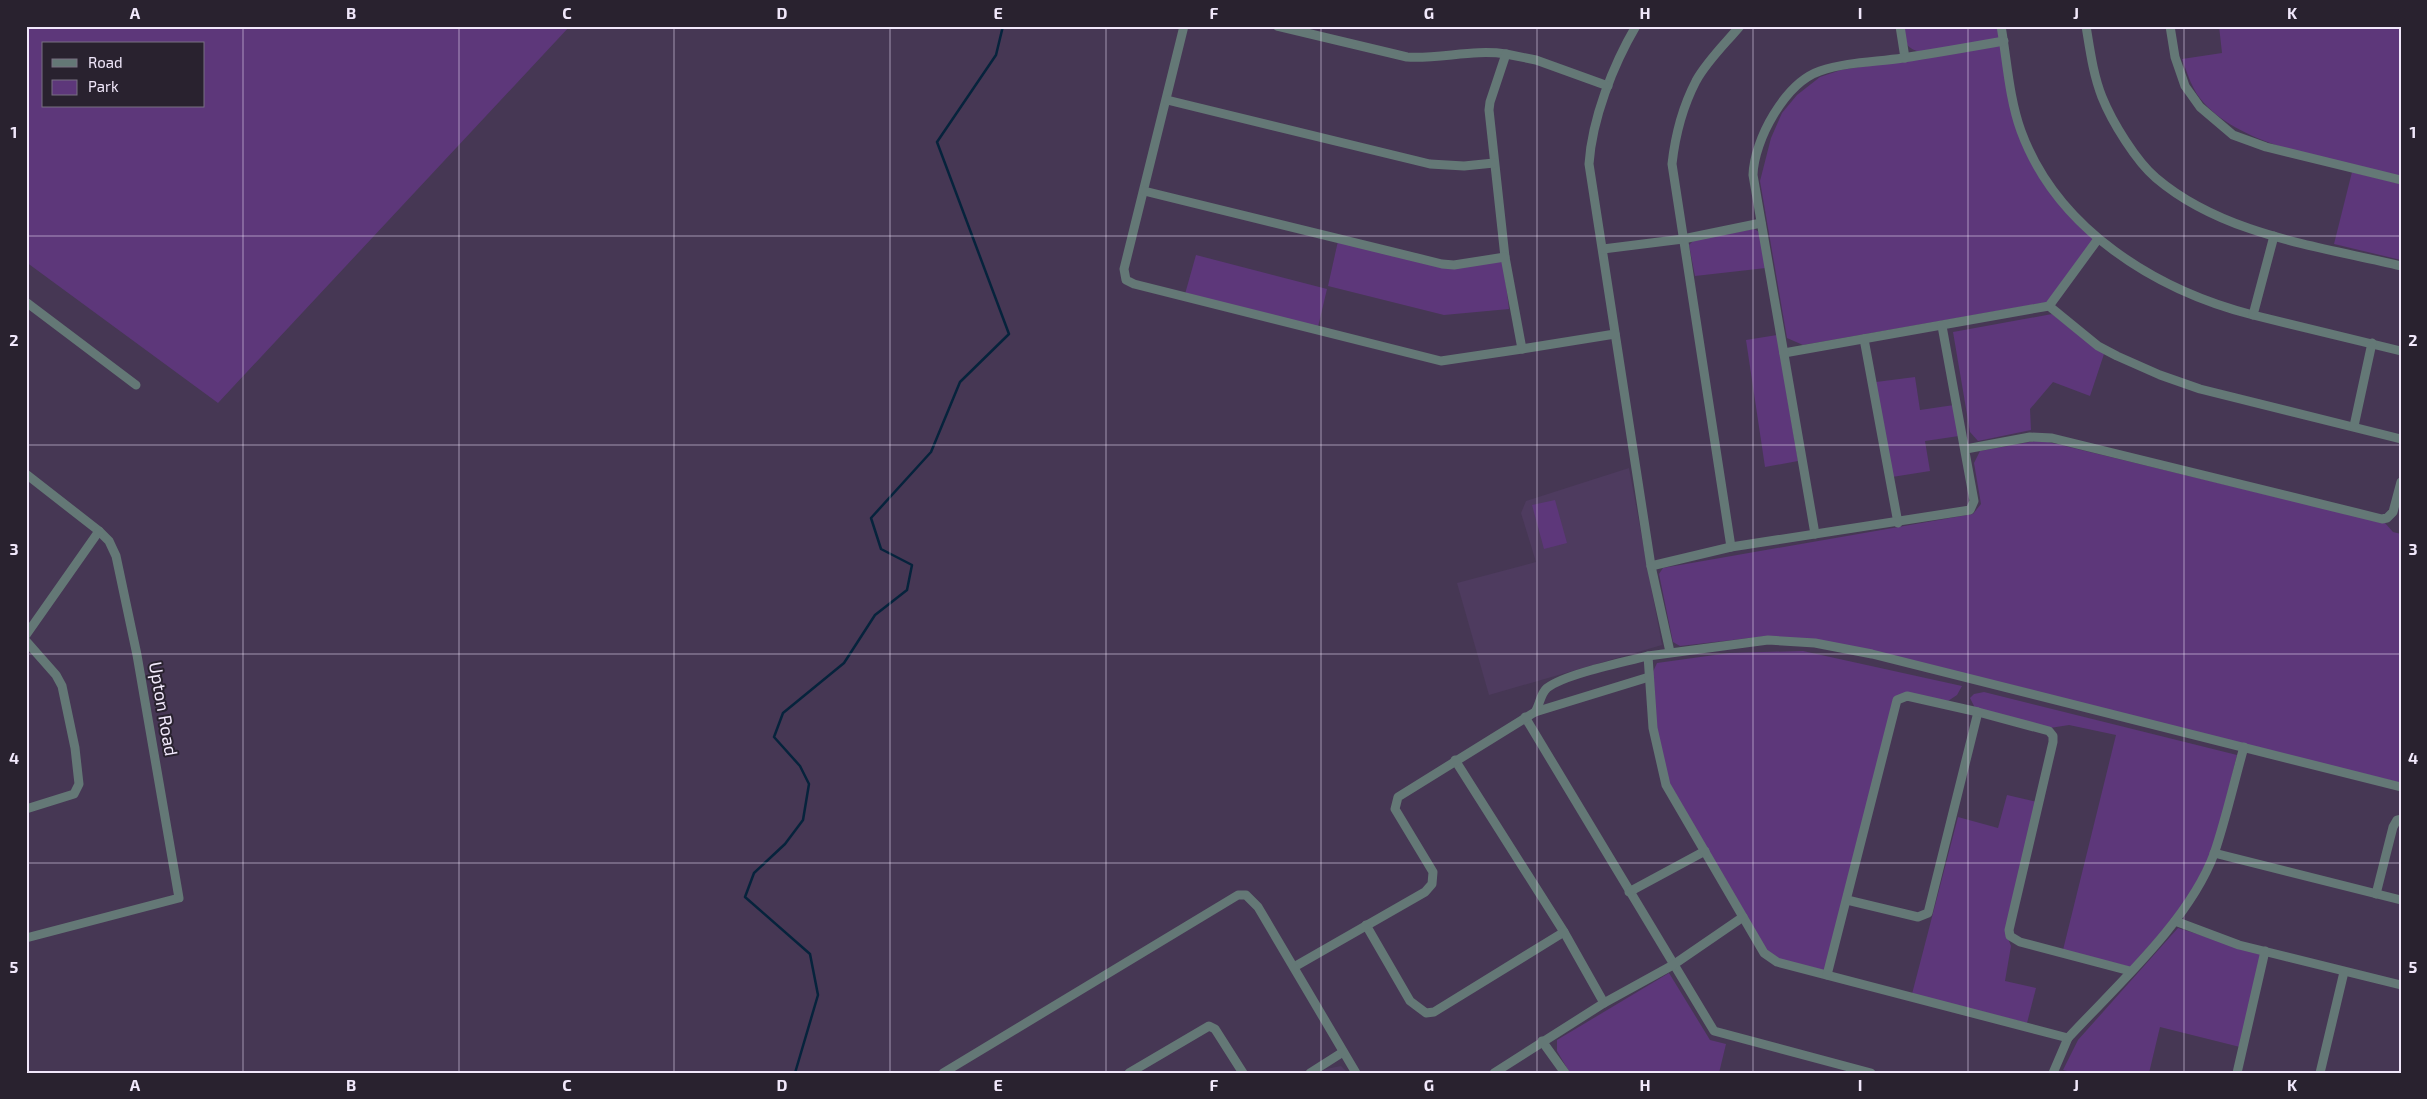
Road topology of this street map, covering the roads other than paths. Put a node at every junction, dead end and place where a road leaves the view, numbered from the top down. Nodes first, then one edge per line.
1 (1184, 26) edge
2 (1277, 26) edge
3 (1636, 26) edge
4 (1740, 26) edge
5 (1900, 26) edge
6 (2001, 26) edge
7 (2086, 26) edge
8 (2170, 26) edge
9 (2004, 41) junction
10 (1506, 54) junction
11 (1905, 58) junction
12 (1608, 86) junction
13 (1167, 100) junction
14 (1494, 163) junction
15 (2401, 180) edge
16 (1144, 191) junction
17 (1761, 222) junction
18 (2274, 236) junction
19 (1683, 239) junction
20 (2098, 240) junction
21 (1603, 249) junction
22 (1505, 257) junction
23 (2401, 266) edge
24 (26, 302) edge
25 (2050, 306) junction
26 (2253, 315) junction
27 (1942, 326) junction
28 (1615, 334) junction
29 (1864, 339) junction
30 (2372, 344) junction
31 (1522, 349) junction
32 (2401, 351) edge
33 (1784, 353) junction
34 (136, 385) dead end
35 (2354, 426) junction
36 (2401, 439) edge
37 (1966, 449) junction
38 (26, 474) edge
39 (2401, 482) edge
40 (1898, 523) junction
41 (99, 531) junction
42 (1815, 534) junction
43 (1732, 547) junction
44 (1651, 566) junction
45 (26, 635) edge
46 (26, 641) edge
47 (1670, 652) junction
48 (1648, 656) junction
49 (1649, 677) junction
50 (1535, 712) junction
51 (1978, 712) junction
52 (1524, 717) junction
53 (2244, 747) junction
54 (1455, 760) junction
55 (2401, 787) edge
56 (26, 809) edge
57 (2401, 819) edge
58 (1704, 851) junction
59 (2214, 854) junction
60 (1629, 892) junction
61 (2376, 894) junction
62 (1847, 900) junction
63 (2401, 900) edge
64 (1743, 917) junction
65 (2175, 921) junction
66 (1366, 925) junction
67 (1564, 932) junction
68 (26, 938) edge
69 (2265, 951) junction
70 (1673, 965) junction
71 (1294, 967) junction
72 (2130, 971) junction
73 (2344, 972) junction
74 (1826, 975) junction
75 (2401, 985) edge
76 (1604, 1003) junction
77 (2068, 1038) junction
78 (1542, 1041) junction
79 (1343, 1052) junction
80 (942, 1073) edge
81 (1129, 1073) edge
82 (1243, 1073) edge
83 (1310, 1073) edge
84 (1356, 1073) edge
85 (1494, 1073) edge
86 (1565, 1073) edge
87 (1871, 1073) edge
88 (2053, 1073) edge
89 (2237, 1073) edge
90 (2320, 1073) edge

1 - 13 street
2 - 10 street
3 - 12 street
4 - 19 street
5 - 11 street
6 - 9 street
7 - 18 street
8 - 15 street
9 - 11 street
9 - 20 street
10 - 12 street
10 - 14 street
11 - 17 street
12 - 21 street
13 - 14 street
13 - 16 street
14 - 22 street
16 - 22 street
16 - 31 street
17 - 19 street
17 - 33 street
18 - 23 street
18 - 26 street
19 - 21 street
19 - 43 street
20 - 25 street
20 - 26 street
21 - 28 street
22 - 31 street
24 - 34 street
25 - 27 street
25 - 35 street
26 - 30 street
27 - 29 street
27 - 37 street
28 - 31 street
28 - 44 street
29 - 33 street
29 - 40 street
30 - 32 street
30 - 35 street
33 - 42 street
35 - 36 street
37 - 39 street
37 - 40 street
38 - 41 street, Upton Road
40 - 42 street
41 - 45 street
41 - 68 street, Upton Road
42 - 43 street
43 - 44 street
44 - 47 street
46 - 56 street
47 - 48 street
47 - 53 street
48 - 49 street
48 - 50 street
49 - 50 street
49 - 58 street
50 - 52 street
51 - 62 street
51 - 62 street
51 - 72 street
52 - 54 street
52 - 60 street
53 - 55 street
53 - 59 street
54 - 66 street
54 - 67 street
57 - 61 street
58 - 60 street
58 - 64 street
59 - 61 street
59 - 65 street
60 - 70 street
61 - 63 street
62 - 74 street
64 - 70 street
64 - 74 street
65 - 69 street
65 - 72 street
66 - 67 street
66 - 71 street
67 - 76 street
69 - 73 street
69 - 89 street
70 - 76 street
70 - 87 street
71 - 79 street
71 - 80 street
72 - 77 street
73 - 75 street
73 - 90 street
74 - 77 street
76 - 78 street
77 - 88 street
78 - 85 street
78 - 86 street
79 - 83 street
79 - 84 street
81 - 82 street

